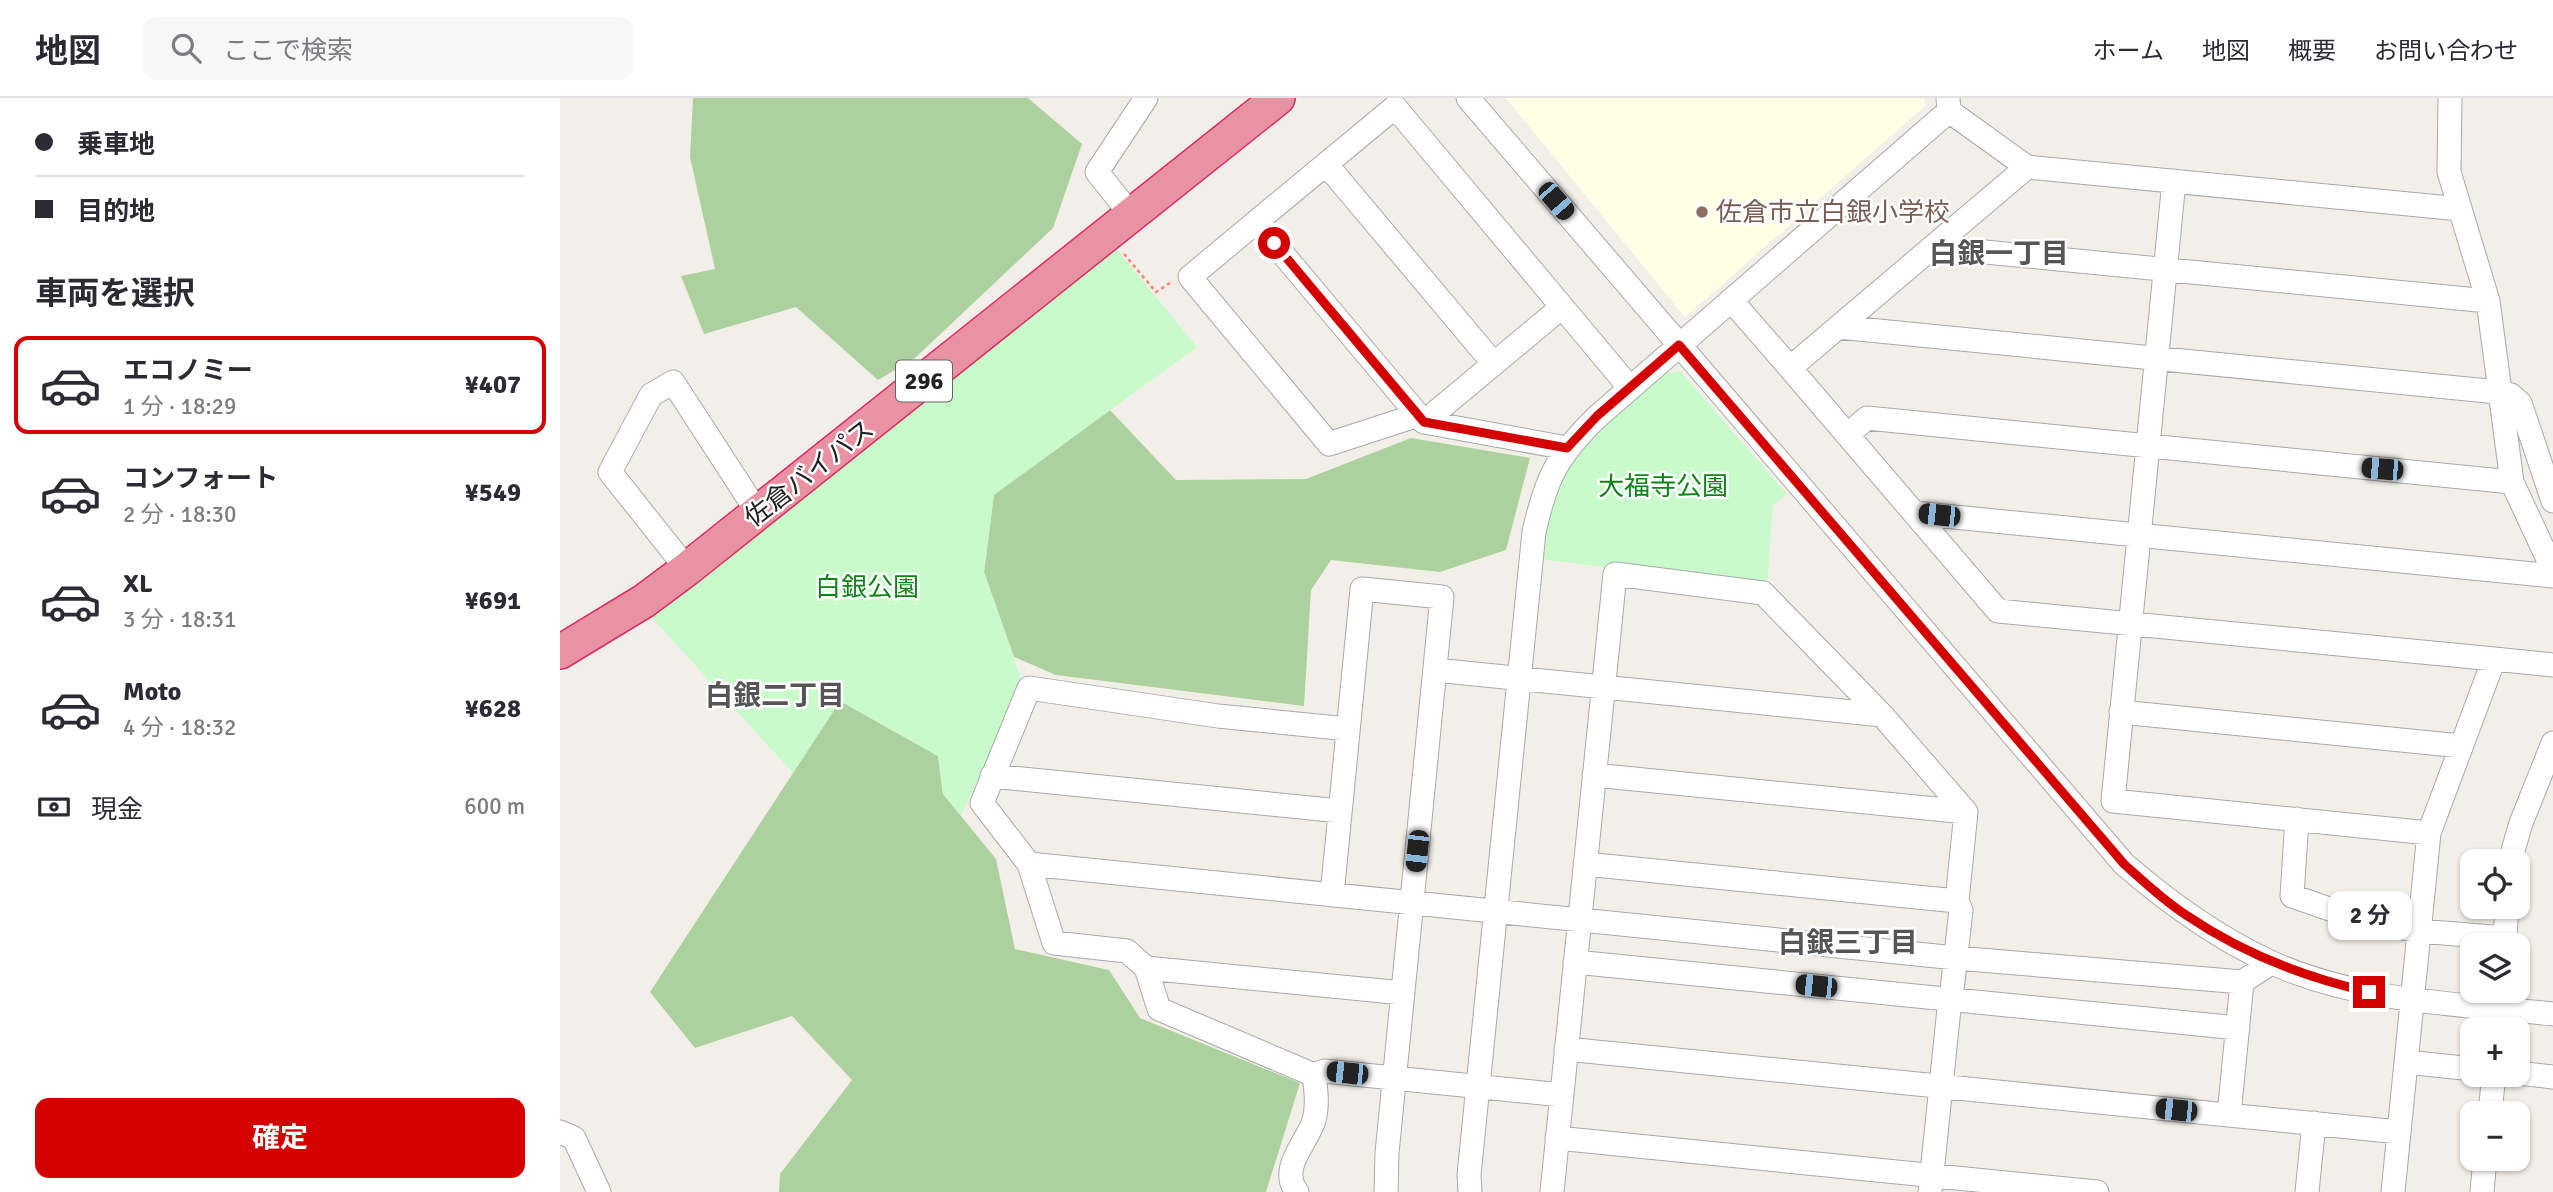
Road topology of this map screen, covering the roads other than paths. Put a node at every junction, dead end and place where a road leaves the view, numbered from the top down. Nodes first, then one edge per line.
1 (1146, 98) edge
2 (1278, 98) edge
3 (1468, 98) edge
4 (2450, 98) edge
5 (1949, 105) edge
6 (1326, 164) junction
7 (2027, 167) junction
8 (2174, 181) junction
9 (2460, 209) junction
10 (1256, 222) junction
11 (1120, 226) junction
12 (1934, 247) junction
13 (2165, 269) junction
14 (1731, 300) junction
15 (2488, 301) junction
16 (1562, 307) junction
17 (1838, 327) junction
18 (1679, 345) junction
19 (2157, 358) junction
20 (1494, 364) junction
21 (1790, 368) junction
22 (1630, 388) junction
23 (2498, 392) junction
24 (1421, 419) junction
25 (1847, 435) junction
26 (2148, 446) junction
27 (1567, 448) junction
28 (2512, 482) junction
29 (2553, 501) edge
30 (758, 513) junction
31 (1914, 513) junction
32 (2139, 535) junction
33 (687, 569) junction
34 (2553, 570) edge
35 (2553, 576) edge
36 (2130, 624) junction
37 (560, 652) edge
38 (2494, 659) junction
39 (2553, 665) edge
40 (1435, 670) junction
41 (1519, 679) junction
42 (1602, 687) junction
43 (2121, 712) junction
44 (1882, 715) junction
45 (1348, 729) junction
46 (2553, 743) edge
47 (2461, 746) junction
48 (1594, 775) junction
49 (992, 776) junction
50 (1340, 811) junction
51 (1966, 812) junction
52 (2297, 819) junction
53 (2429, 832) junction
54 (2513, 849) edge
55 (1028, 864) junction
56 (1585, 864) junction
57 (1332, 895) junction
58 (1957, 901) junction
59 (1412, 903) junction
60 (1496, 910) junction
61 (2506, 919) edge
62 (1579, 920) junction
63 (2419, 930) junction
64 (1956, 958) junction
65 (1575, 962) junction
66 (2271, 962) junction
67 (1146, 968) junction
68 (2242, 982) junction
69 (1402, 993) junction
70 (1951, 999) junction
71 (2412, 999) junction
72 (2553, 1013) edge
73 (2238, 1028) junction
74 (1566, 1049) junction
75 (2406, 1062) junction
76 (2460, 1068) edge
77 (2530, 1074) edge
78 (1314, 1075) junction
79 (2553, 1077) edge
80 (1394, 1078) junction
81 (1941, 1086) junction
82 (1478, 1087) junction
83 (1562, 1095) junction
84 (2229, 1115) junction
85 (2314, 1123) junction
86 (560, 1132) edge
87 (2399, 1132) junction
88 (1557, 1138) junction
89 (2484, 1171) edge
90 (1931, 1184) edge
91 (599, 1192) edge
92 (1297, 1192) edge
93 (1386, 1192) edge
94 (1470, 1192) edge
95 (1552, 1192) edge
96 (2097, 1192) edge
97 (2307, 1192) edge
98 (2393, 1192) edge
99 (2482, 1192) edge

1 - 11 street
2 - 11 highway, 佐倉バイパス / 296
3 - 18 street
4 - 9 street
5 - 7 street
5 - 14 street
6 - 10 street
6 - 16 street
6 - 20 street
7 - 8 street
7 - 12 street
8 - 9 street
8 - 13 street
9 - 15 street
10 - 24 street
10 - 24 street
11 - 30 highway, 佐倉バイパス / 296
12 - 13 street
12 - 17 street
13 - 15 street
13 - 19 street
14 - 18 street
14 - 21 street
15 - 23 street
16 - 20 street
16 - 22 street
17 - 19 street
17 - 21 street
18 - 22 street
18 - 66 street
19 - 23 street
19 - 26 street
20 - 24 street
21 - 25 street
22 - 27 street
23 - 28 street
23 - 29 street
24 - 27 street
25 - 26 street
25 - 31 street
26 - 28 street
26 - 32 street
27 - 41 street
28 - 34 street
30 - 33 highway, 佐倉バイパス / 296
30 - 33 street
31 - 32 street
31 - 36 street
32 - 35 street
32 - 36 street
33 - 37 highway, 佐倉バイパス / 296
36 - 38 street
36 - 43 street
38 - 39 street
38 - 47 street
40 - 41 street
40 - 45 street
40 - 59 street
41 - 42 street
41 - 60 street
42 - 44 street
42 - 44 street
42 - 48 street
43 - 47 street
43 - 52 street
44 - 51 street
45 - 49 street
45 - 50 street
46 - 54 street
47 - 53 street
48 - 51 street
48 - 56 street
49 - 50 street
49 - 55 street
50 - 57 street
51 - 58 street
52 - 53 street
52 - 63 street
53 - 63 street
55 - 57 street
55 - 67 street
56 - 58 street
56 - 62 street
57 - 59 street
58 - 64 street
59 - 60 street
59 - 69 street
60 - 62 street
60 - 82 street
61 - 63 street
62 - 64 street
62 - 65 street
63 - 71 street
64 - 68 street
64 - 70 street
65 - 70 street
65 - 74 street
66 - 68 street
66 - 71 street
67 - 69 street
67 - 78 street
68 - 73 street
69 - 80 street
70 - 73 street
70 - 81 street
71 - 72 street
71 - 75 street
73 - 84 street
74 - 81 street
74 - 83 street
75 - 76 street
75 - 87 street
77 - 79 street
78 - 80 street
78 - 92 street
80 - 82 street
80 - 93 street
81 - 84 street
81 - 90 street
82 - 83 street
82 - 94 street
83 - 88 street
84 - 85 street
85 - 87 street
85 - 97 street
86 - 91 street
87 - 98 street
88 - 90 street
88 - 95 street
89 - 99 street
90 - 96 street

